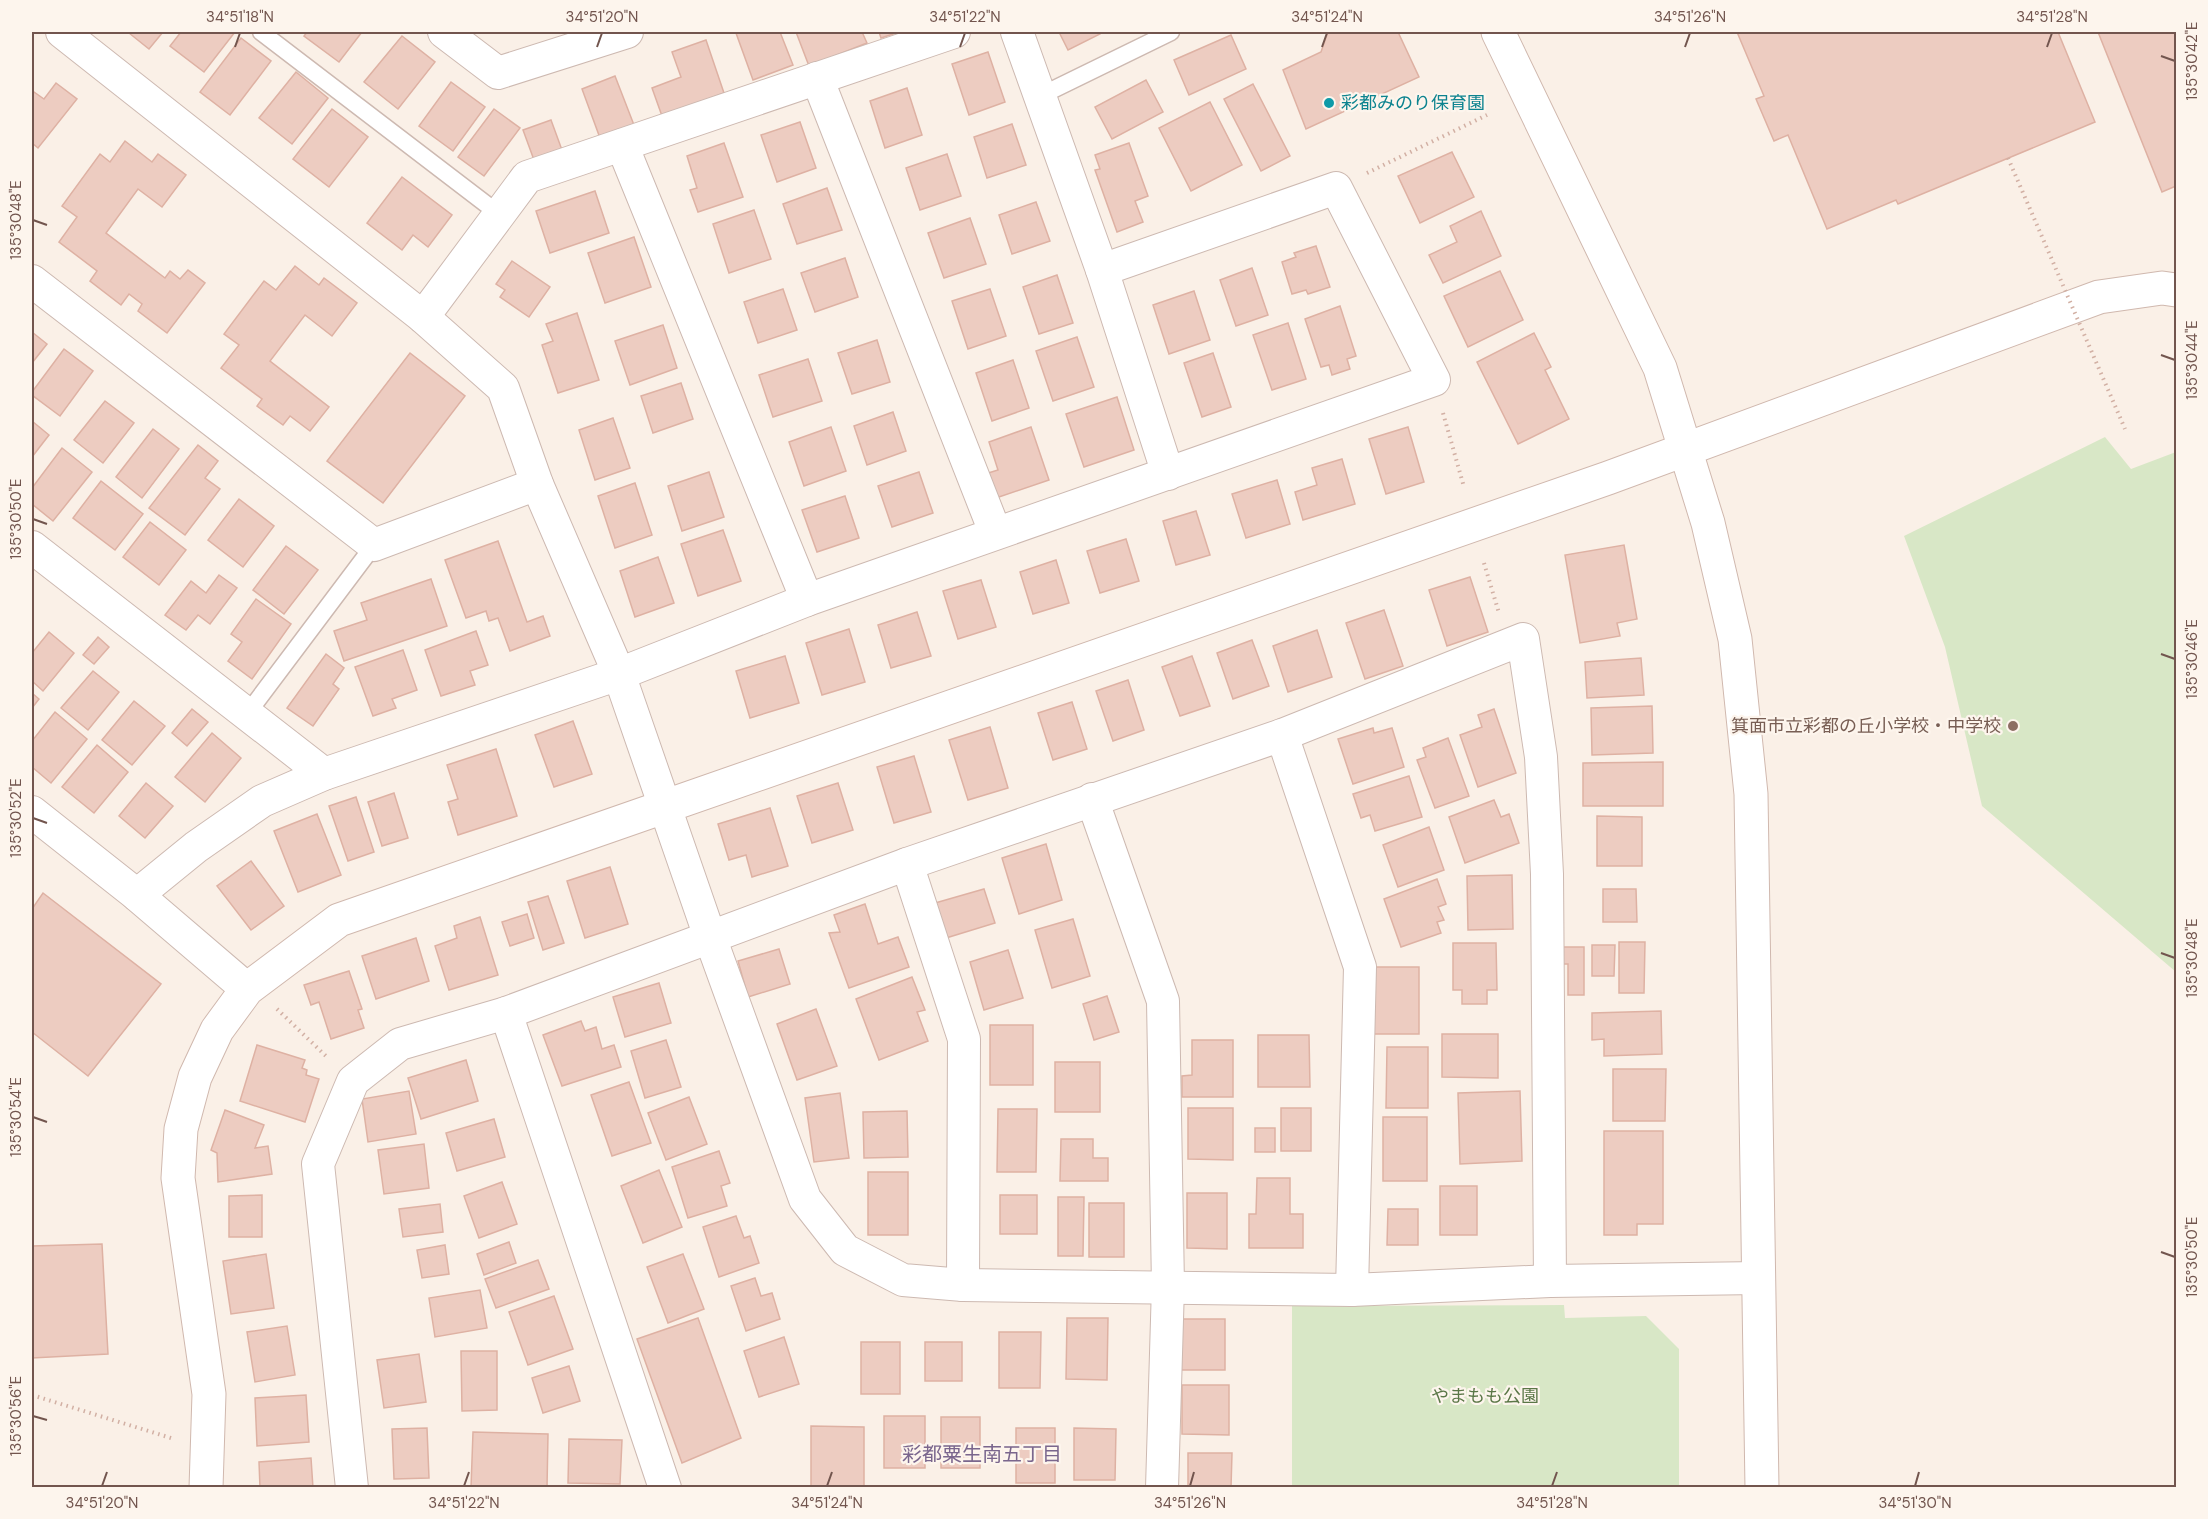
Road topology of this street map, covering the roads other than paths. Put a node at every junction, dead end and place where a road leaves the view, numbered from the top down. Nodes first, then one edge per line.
1 (63, 32) edge
2 (261, 32) edge
3 (444, 32) edge
4 (627, 32) edge
5 (954, 32) edge
6 (1017, 32) edge
7 (1171, 32) edge
8 (1498, 32) edge
9 (555, 43) edge
10 (817, 78) junction
11 (1040, 96) junction
12 (622, 145) junction
13 (499, 214) junction
14 (1102, 270) junction
15 (32, 281) edge
16 (2176, 290) edge
17 (423, 316) junction
18 (1683, 449) junction
19 (1168, 474) junction
20 (537, 484) junction
21 (995, 532) junction
22 (374, 545) junction
23 (32, 547) edge
24 (807, 600) junction
25 (619, 674) junction
26 (247, 714) junction
27 (1282, 735) junction
28 (324, 774) junction
29 (1092, 799) junction
30 (666, 805) junction
31 (32, 812) edge
32 (907, 864) junction
33 (137, 895) junction
34 (710, 937) junction
35 (259, 997) junction
36 (506, 1013) junction
37 (1759, 1278) junction
38 (1550, 1281) junction
39 (963, 1285) junction
40 (1168, 1286) junction
41 (1352, 1290) junction
42 (206, 1488) edge
43 (352, 1488) edge
44 (665, 1488) edge
45 (1162, 1488) edge
46 (1762, 1488) edge

1 - 17 street
2 - 13 lane
3 - 9 street
4 - 9 street
5 - 10 street
6 - 11 street
7 - 11 lane
8 - 18 street
10 - 12 street
10 - 21 street
11 - 14 street
12 - 13 street
12 - 24 street
13 - 17 street
14 - 19 street
14 - 19 street
15 - 22 street
16 - 18 street
17 - 20 street
18 - 30 street
18 - 37 street
19 - 21 street
20 - 22 street
20 - 25 street
21 - 24 street
22 - 26 lane
23 - 26 street
24 - 25 street
25 - 28 street
25 - 30 street
26 - 28 street
27 - 29 street
27 - 38 street
27 - 41 street
28 - 33 street
29 - 32 street
29 - 40 street
30 - 34 street
30 - 35 street
31 - 33 street
32 - 34 street
32 - 39 street
33 - 35 street
34 - 36 street
34 - 39 street
35 - 42 street
36 - 43 street
36 - 44 street
37 - 38 street
37 - 46 street
38 - 41 street
39 - 40 street
40 - 41 street
40 - 45 street

